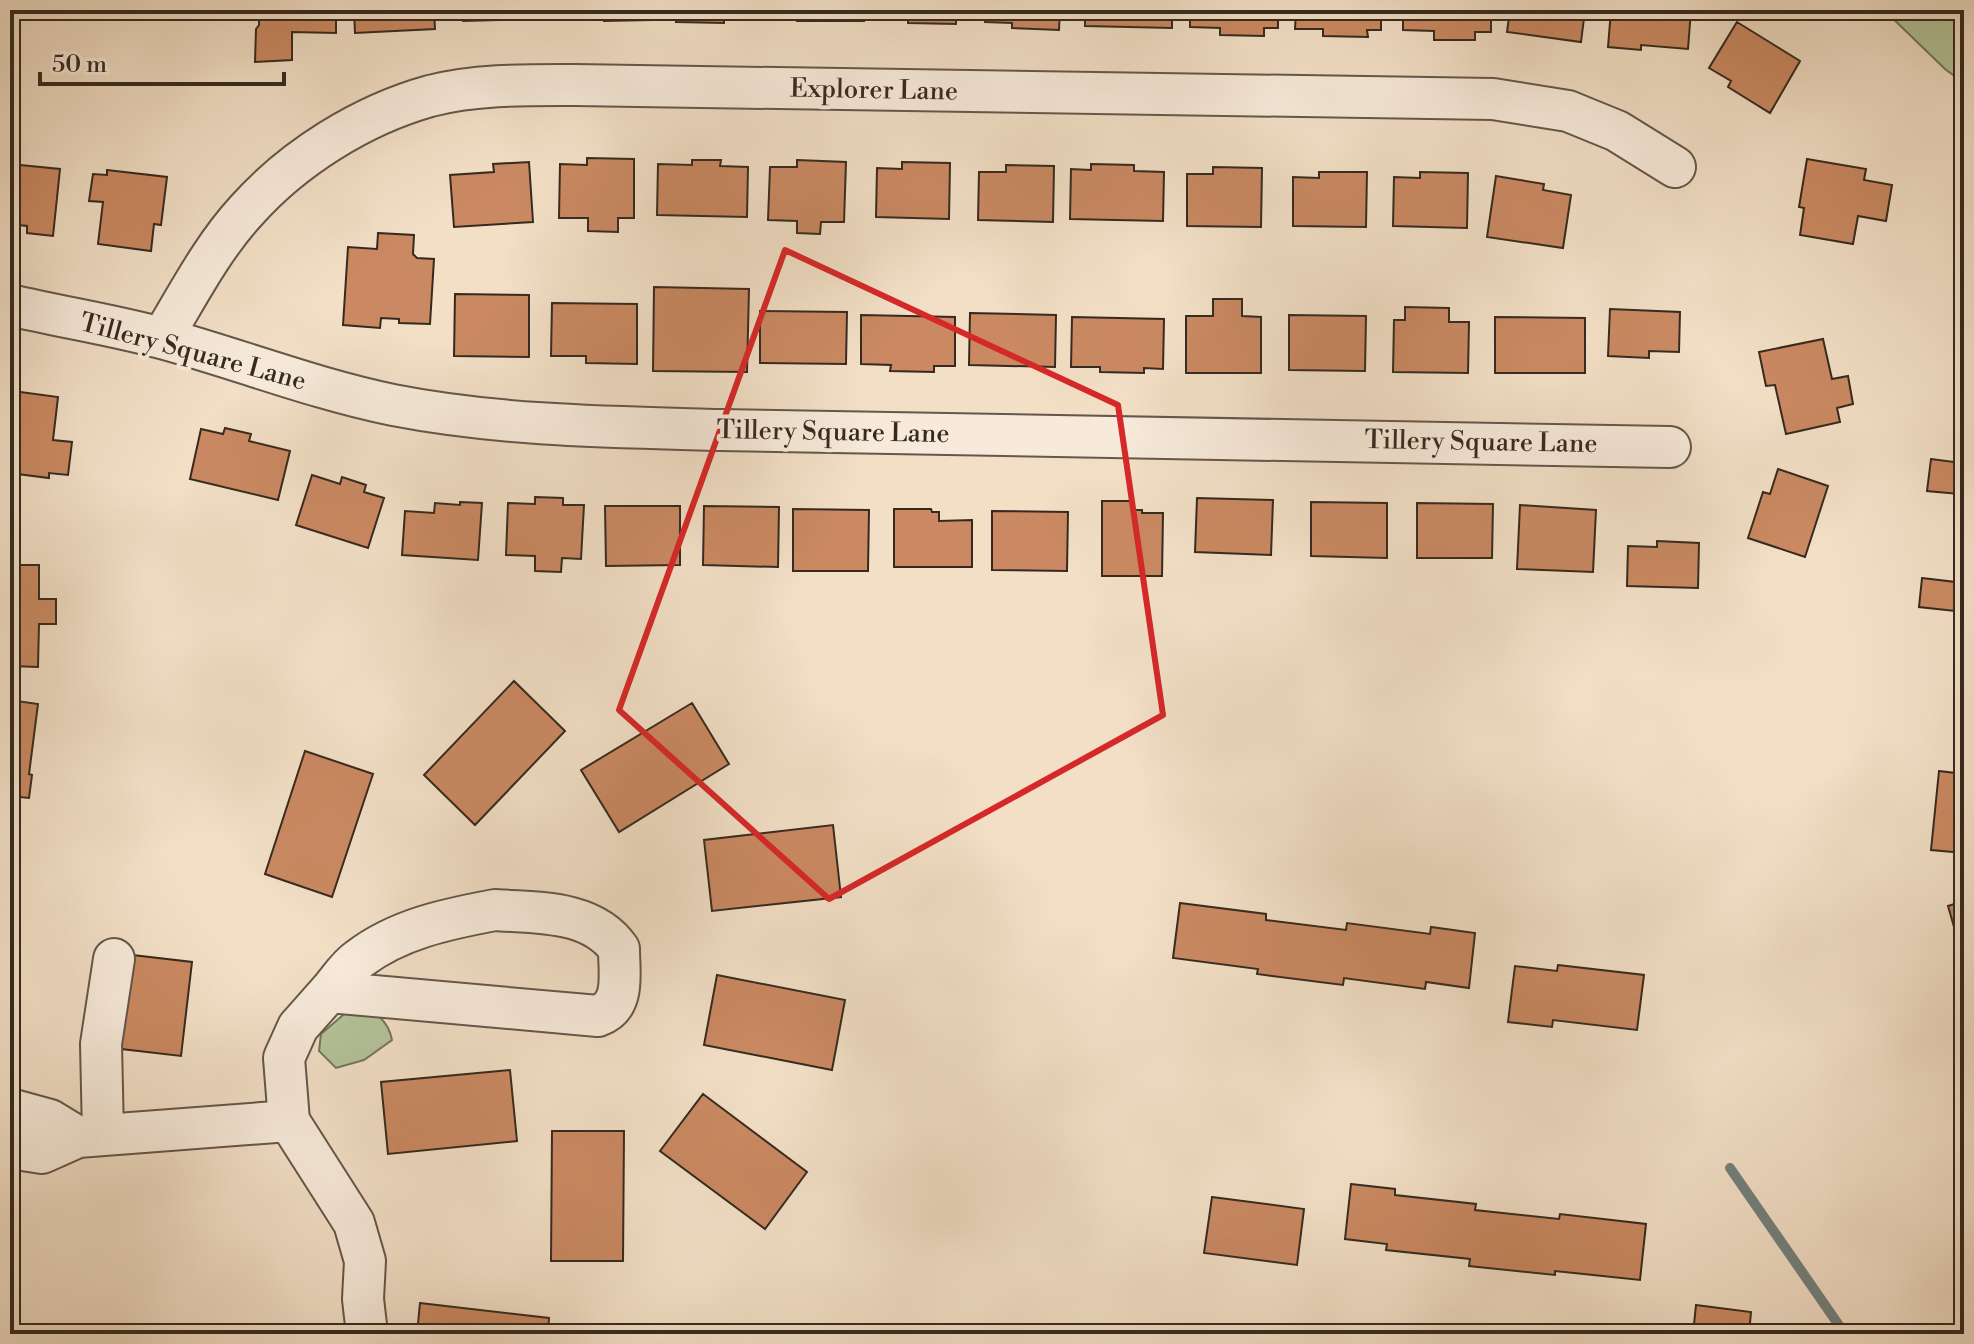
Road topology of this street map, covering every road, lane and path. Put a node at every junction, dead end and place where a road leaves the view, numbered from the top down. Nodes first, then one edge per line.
1 (1675, 167) dead end
2 (10, 305) edge
3 (162, 338) junction
4 (1670, 447) dead end
5 (114, 959) dead end
6 (329, 992) junction
7 (10, 1109) edge
8 (289, 1121) junction
9 (90, 1136) junction
10 (10, 1148) edge
11 (367, 1334) edge

1 - 3 street, Explorer Lane
2 - 3 street, Tillery Square Lane
3 - 4 street, Tillery Square Lane
5 - 9 street
6 - 6 street
6 - 8 street
7 - 9 street
8 - 9 street
8 - 11 street
9 - 10 street

